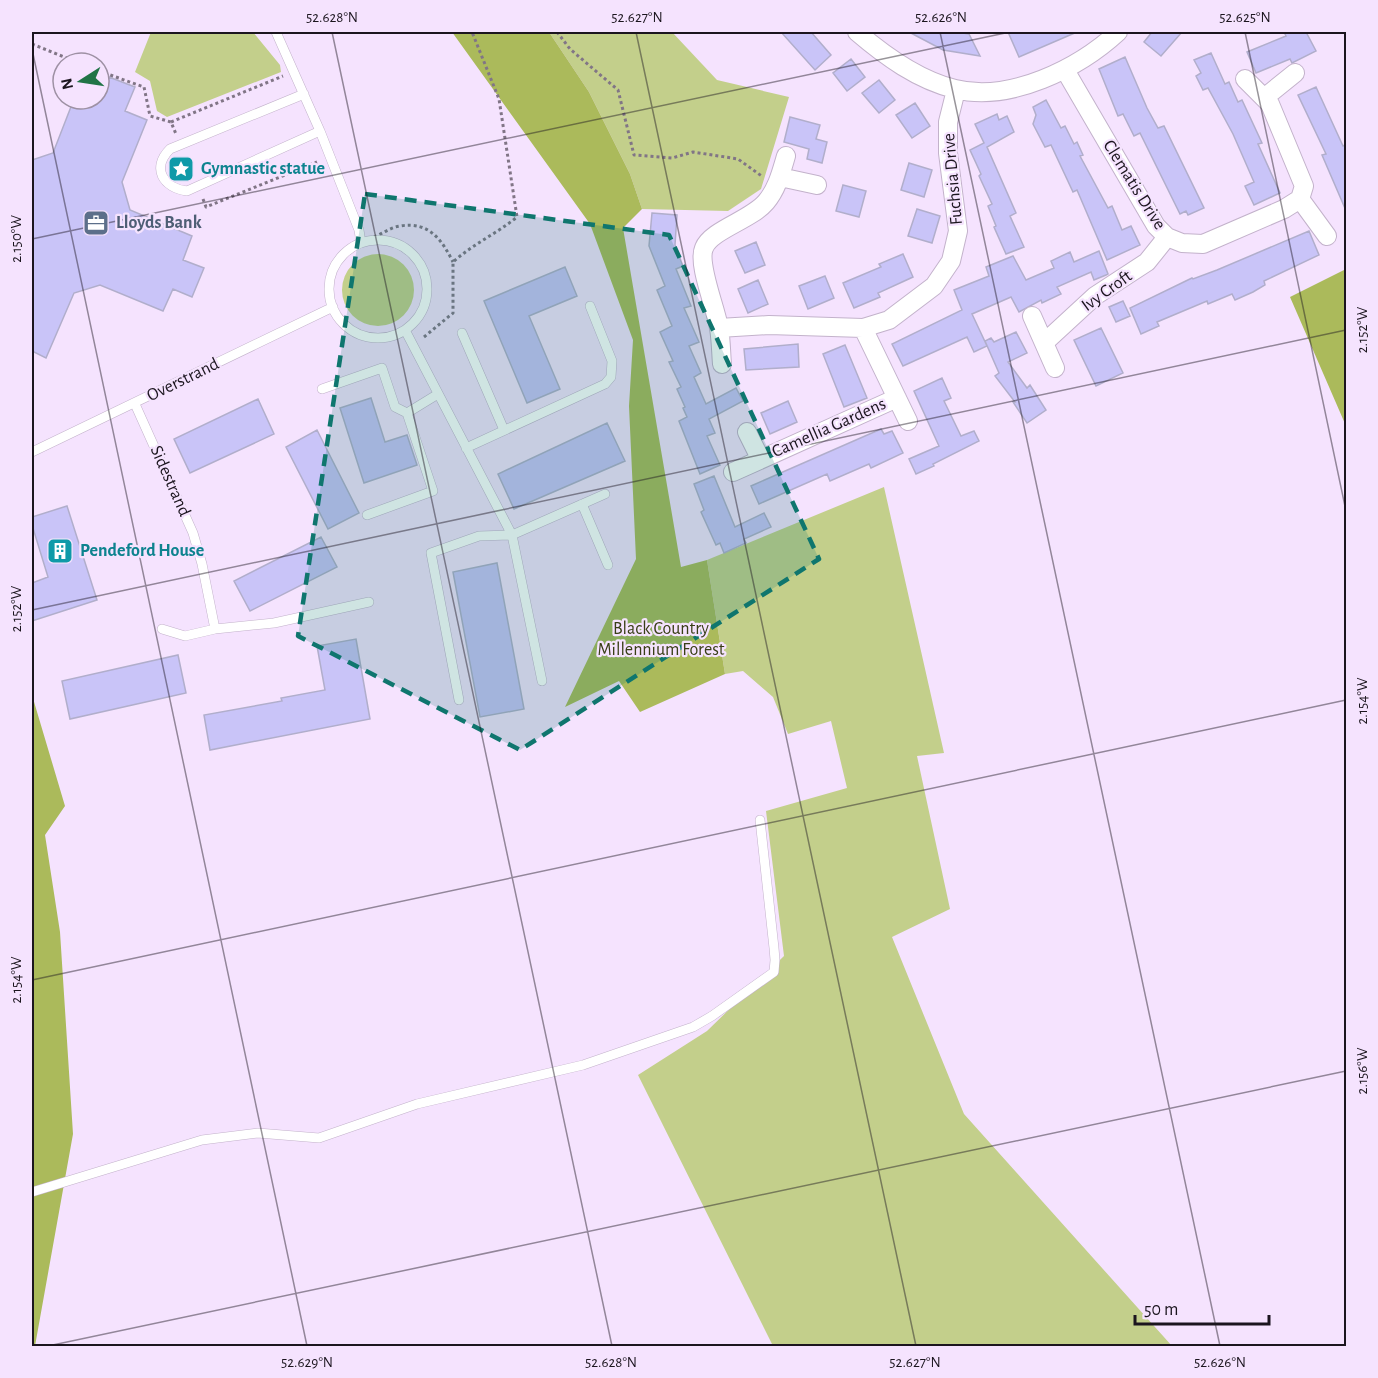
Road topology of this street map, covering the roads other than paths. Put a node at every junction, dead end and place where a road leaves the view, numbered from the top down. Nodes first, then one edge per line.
1 (276, 32) edge
2 (857, 32) edge
3 (1118, 32) edge
4 (1065, 70) junction
5 (1294, 73) dead end
6 (1245, 79) dead end
7 (956, 90) junction
8 (304, 94) junction
9 (1264, 98) junction
10 (320, 131) junction
11 (786, 156) dead end
12 (778, 182) junction
13 (817, 185) dead end
14 (1300, 199) junction
15 (1327, 236) dead end
16 (1167, 237) junction
17 (361, 243) junction
18 (590, 306) dead end
19 (333, 307) junction
20 (1032, 316) dead end
21 (719, 328) junction
22 (863, 328) junction
23 (405, 330) junction
24 (462, 333) dead end
25 (1044, 344) junction
26 (722, 364) dead end
27 (1056, 368) dead end
28 (322, 389) dead end
29 (438, 394) junction
30 (897, 398) junction
31 (135, 404) junction
32 (407, 413) junction
33 (908, 421) dead end
34 (504, 430) junction
35 (747, 432) dead end
36 (466, 448) junction
37 (32, 452) edge
38 (760, 458) junction
39 (733, 472) dead end
40 (605, 494) dead end
41 (582, 504) junction
42 (367, 515) dead end
43 (512, 535) junction
44 (608, 565) dead end
45 (369, 602) dead end
46 (162, 629) dead end
47 (215, 629) junction
48 (542, 681) dead end
49 (459, 700) dead end
50 (760, 820) dead end
51 (32, 1192) edge

1 - 8 lane
2 - 7 street
3 - 4 street
4 - 7 street
4 - 16 street, Clematis Drive
5 - 9 street
6 - 9 street
7 - 22 street, Fuchsia Drive
8 - 10 lane
8 - 10 lane
9 - 14 street
10 - 17 lane
11 - 12 street
12 - 13 street
12 - 21 street
14 - 15 street
14 - 16 street, Clematis Drive
16 - 25 street, Ivy Croft
17 - 19 lane
17 - 23 lane
18 - 34 lane
19 - 23 lane
19 - 31 lane, Overstrand
20 - 25 street
21 - 22 street, Fuchsia Drive
21 - 26 street
22 - 30 street, Camellia Gardens
23 - 29 lane
24 - 34 lane
25 - 27 street
28 - 32 lane
29 - 32 lane
29 - 36 lane
30 - 33 street, Camellia Gardens
30 - 38 street, Camellia Gardens
31 - 37 lane, Overstrand
31 - 47 lane, Sidestrand
32 - 42 lane
34 - 36 lane
35 - 38 street, Camellia Gardens
36 - 43 lane
38 - 39 street, Camellia Gardens
40 - 41 lane
41 - 43 lane
41 - 44 lane
43 - 48 lane
43 - 49 lane
45 - 47 lane
46 - 47 lane
50 - 51 lane

